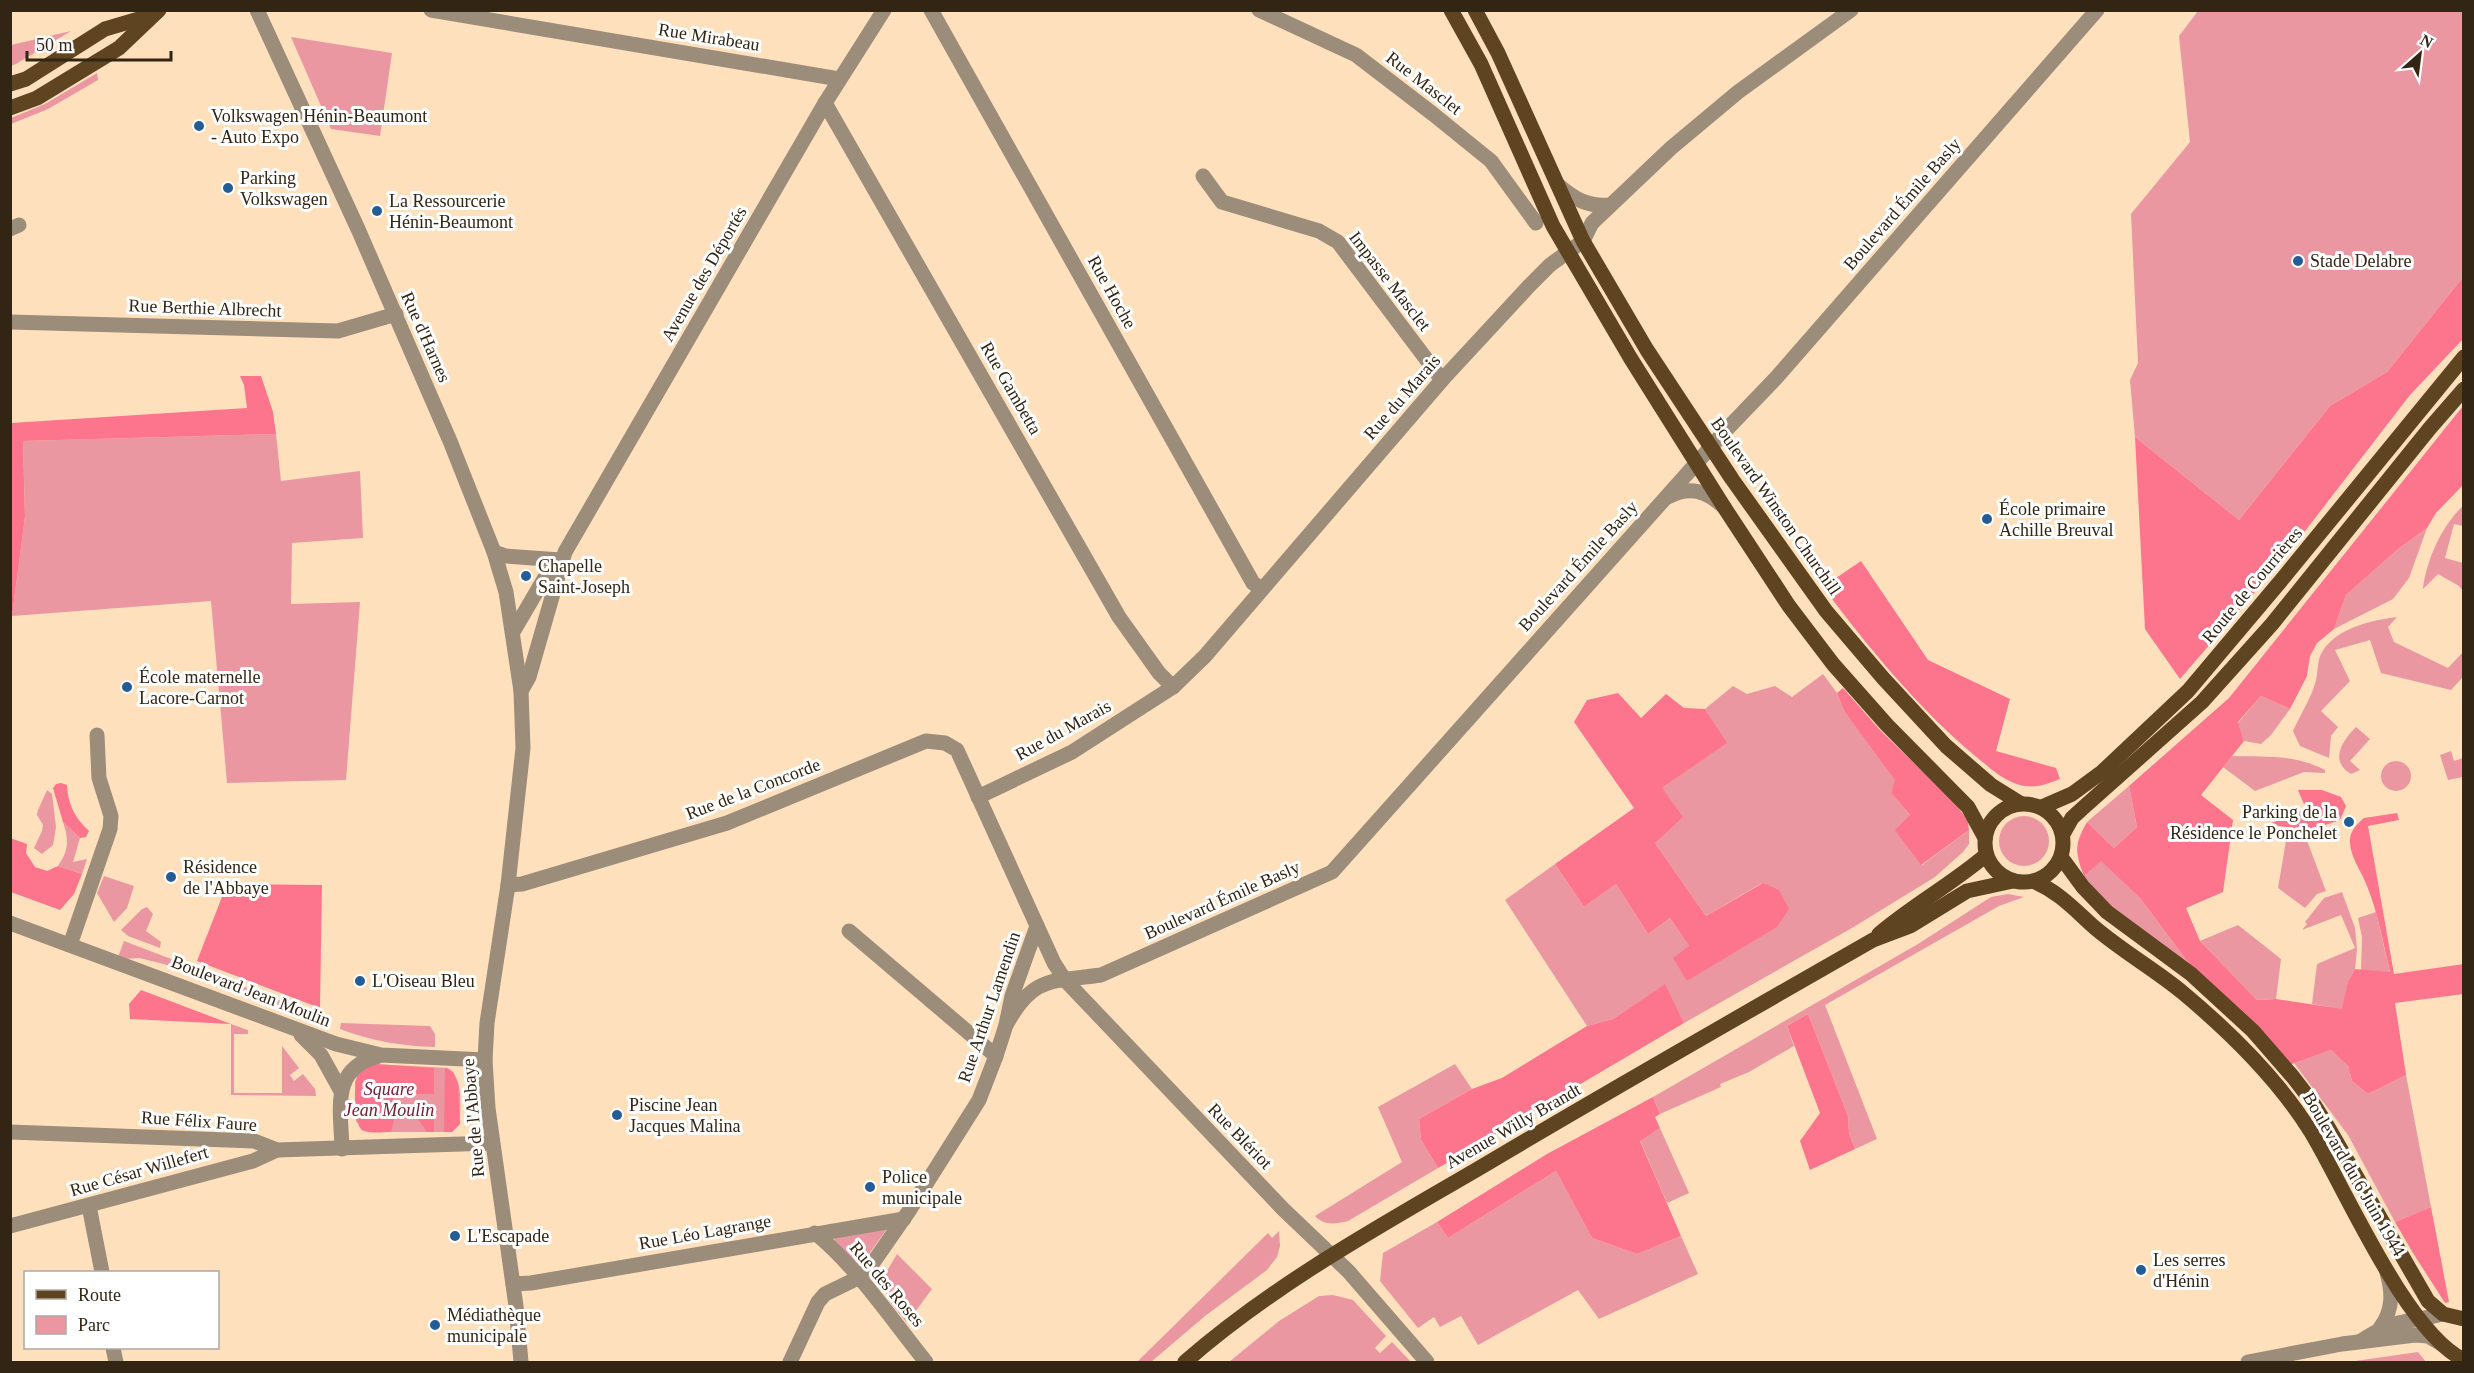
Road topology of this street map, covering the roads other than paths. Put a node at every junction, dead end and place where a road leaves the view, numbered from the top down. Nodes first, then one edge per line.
1 (257, 10) edge
2 (431, 10) edge
3 (884, 10) edge
4 (932, 10) edge
5 (1259, 10) edge
6 (1451, 10) edge
7 (1475, 10) edge
8 (1851, 10) edge
9 (2097, 10) edge
10 (155, 13) edge
11 (839, 79) junction
12 (10, 84) edge
13 (825, 103) junction
14 (10, 108) edge
15 (1203, 176) dead end
16 (1558, 185) junction
17 (1610, 205) junction
18 (1536, 222) dead end
19 (1583, 241) junction
20 (1568, 252) junction
21 (396, 314) junction
22 (10, 322) edge
23 (2463, 357) edge
24 (1442, 380) junction
25 (2463, 389) edge
26 (1711, 448) junction
27 (1696, 463) junction
28 (1665, 498) junction
29 (1724, 507) junction
30 (494, 552) junction
31 (561, 560) junction
32 (1262, 590) junction
33 (513, 632) junction
34 (1173, 687) junction
35 (521, 691) junction
36 (98, 735) dead end
37 (978, 797) junction
38 (2020, 803) junction
39 (2042, 807) junction
40 (2063, 834) junction
41 (1985, 838) junction
42 (1986, 855) junction
43 (2061, 857) junction
44 (2013, 880) junction
45 (2033, 881) junction
46 (508, 885) junction
47 (10, 923) edge
48 (1038, 926) junction
49 (849, 931) dead end
50 (1873, 940) junction
51 (70, 945) junction
52 (1065, 980) junction
53 (1006, 1025) junction
54 (295, 1029) junction
55 (381, 1056) junction
56 (996, 1056) junction
57 (485, 1060) junction
58 (341, 1091) junction
59 (10, 1132) edge
60 (227, 1140) junction
61 (492, 1143) junction
62 (342, 1149) junction
63 (277, 1150) junction
64 (231, 1166) junction
65 (90, 1206) junction
66 (904, 1219) junction
67 (10, 1226) edge
68 (815, 1233) junction
69 (1332, 1255) junction
70 (2385, 1264) junction
71 (102, 1271) edge
72 (858, 1278) junction
73 (513, 1284) junction
74 (2443, 1314) junction
75 (2418, 1317) junction
76 (2463, 1319) edge
77 (2380, 1328) junction
78 (2361, 1341) junction
79 (2440, 1343) junction
80 (2463, 1360) edge
81 (521, 1362) edge
82 (790, 1362) edge
83 (926, 1362) edge
84 (1185, 1362) edge
85 (1427, 1362) edge
86 (2248, 1362) edge

1 - 21 street, Rue d'Harnes
2 - 11 street, Rue Mirabeau
3 - 11 street, Avenue des Déportés
4 - 32 street, Rue Hoche
5 - 18 street, Rue Masclet
6 - 20 main road
7 - 16 main road, Boulevard Winston Churchill
8 - 17 street, Rue du Marais
9 - 26 street, Boulevard Émile Basly
10 - 12 main road
10 - 14 main road
11 - 13 street, Avenue des Déportés
13 - 31 street, Avenue des Déportés
13 - 34 street, Rue Gambetta
15 - 24 street, Impasse Masclet
16 - 17 street
16 - 19 main road, Boulevard Winston Churchill
17 - 19 street, Rue du Marais
19 - 20 street, Rue du Marais
19 - 26 main road, Boulevard Winston Churchill
20 - 24 street, Rue du Marais
20 - 27 main road
21 - 22 street, Rue Berthie Albrecht
21 - 30 street, Rue d'Harnes
23 - 39 main road, Route de Courrières
24 - 32 street, Rue du Marais
25 - 40 main road
26 - 27 street, Boulevard Émile Basly
26 - 38 main road, Boulevard Winston Churchill
27 - 28 street, Boulevard Émile Basly
27 - 29 main road
28 - 29 street
28 - 52 street, Boulevard Émile Basly
29 - 41 main road
30 - 31 street
30 - 33 street, Rue d'Harnes
31 - 33 street, Avenue des Déportés
31 - 35 street, Avenue des Déportés
32 - 34 street, Rue du Marais
33 - 35 street, Rue d'Harnes
34 - 37 street, Rue du Marais
35 - 46 street, Rue de l'Abbaye
36 - 51 street
37 - 46 street, Rue de la Concorde
37 - 48 street, Rue Arthur Lamendin
38 - 39 main road
38 - 41 main road
39 - 40 main road
40 - 43 main road
41 - 42 main road
42 - 44 main road
42 - 50 main road, Avenue Willy Brandt
43 - 45 main road
43 - 74 main road, Boulevard du 6 Juin 1944
44 - 45 main road
44 - 50 main road, Avenue Willy Brandt
45 - 70 main road, Boulevard du 6 Juin 1944
46 - 57 street, Rue de l'Abbaye
47 - 51 street, Boulevard Jean Moulin
48 - 52 street, Rue Blériot
48 - 53 street, Rue Arthur Lamendin
49 - 56 street
50 - 69 main road, Avenue Willy Brandt
51 - 54 street, Boulevard Jean Moulin
52 - 53 street, Boulevard Émile Basly
52 - 69 street, Rue Blériot
53 - 56 street, Rue Arthur Lamendin
54 - 55 street, Boulevard Jean Moulin
54 - 58 street
55 - 57 street, Boulevard Jean Moulin
55 - 58 street
56 - 66 street, Rue Arthur Lamendin
57 - 61 street, Rue de l'Abbaye
58 - 62 street
59 - 60 street, Rue Félix Faure
60 - 63 street, Rue Félix Faure
60 - 64 street
61 - 62 street, Rue Félix Faure
61 - 73 street, Rue de l'Abbaye
62 - 63 street, Rue Félix Faure
63 - 64 street, Rue César Willefert
64 - 65 street, Rue César Willefert
65 - 67 street, Rue César Willefert
65 - 71 street
66 - 68 street, Rue Léo Lagrange
66 - 72 street, Rue Arthur Lamendin
68 - 72 street, Rue des Roses
68 - 73 street, Rue Léo Lagrange
69 - 84 main road, Avenue Willy Brandt
69 - 85 street, Rue Blériot
70 - 75 main road, Boulevard du 6 Juin 1944
70 - 77 street
72 - 82 street
72 - 83 street, Rue des Roses
73 - 81 street, Rue de l'Abbaye
74 - 75 street
74 - 76 main road
75 - 77 street
75 - 79 main road, Boulevard du 6 Juin 1944
77 - 78 street
78 - 79 street
78 - 86 street
79 - 80 main road, Boulevard du 6 Juin 1944

